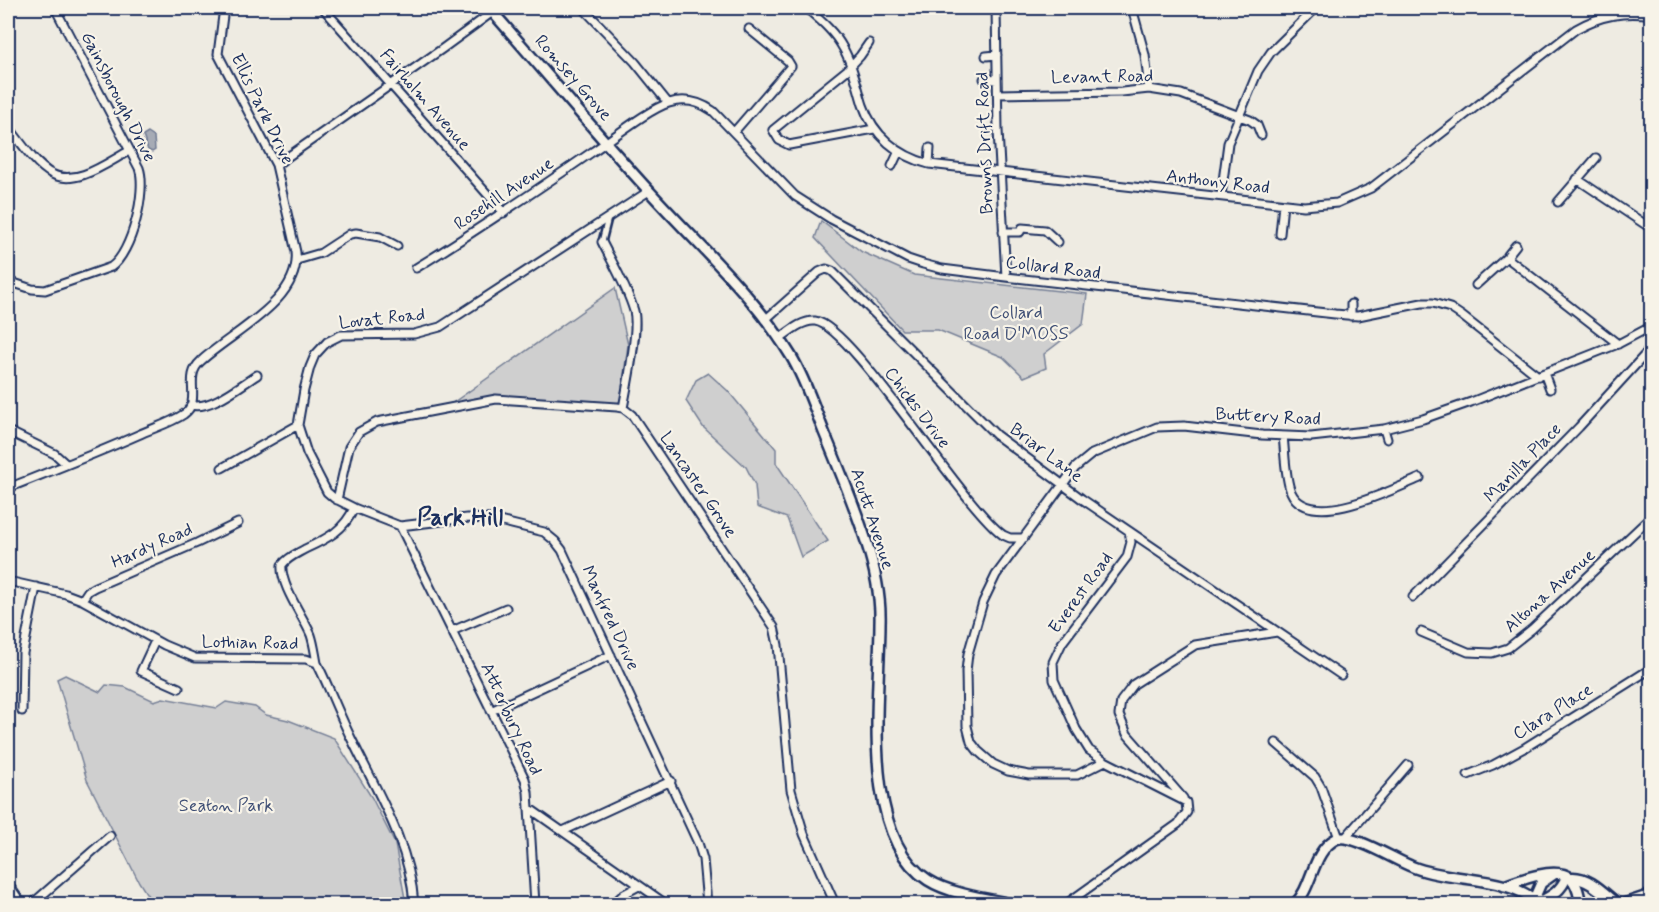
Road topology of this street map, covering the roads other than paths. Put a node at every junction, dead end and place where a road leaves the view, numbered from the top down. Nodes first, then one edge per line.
1 (55, 8) edge
2 (224, 8) edge
3 (323, 8) edge
4 (584, 8) edge
5 (806, 8) edge
6 (996, 8) edge
7 (1132, 8) edge
8 (1316, 8) edge
9 (494, 9) edge
10 (1652, 15) edge
11 (749, 29) dead end
12 (869, 43) dead end
13 (997, 55) junction
14 (986, 56) dead end
15 (851, 66) junction
16 (984, 79) dead end
17 (997, 80) junction
18 (390, 84) junction
19 (1149, 89) junction
20 (998, 94) junction
21 (668, 103) junction
22 (1239, 116) junction
23 (8, 126) edge
24 (874, 129) junction
25 (734, 132) junction
26 (1261, 135) dead end
27 (607, 142) junction
28 (930, 148) dead end
29 (129, 151) junction
30 (899, 151) junction
31 (1596, 158) dead end
32 (928, 164) junction
33 (276, 165) junction
34 (892, 166) dead end
35 (1000, 172) junction
36 (1577, 179) junction
37 (649, 191) junction
38 (1221, 196) junction
39 (1557, 202) dead end
40 (1283, 204) junction
41 (504, 213) junction
42 (608, 218) junction
43 (1652, 229) edge
44 (1003, 232) junction
45 (1280, 234) dead end
46 (602, 242) joint
47 (1058, 242) dead end
48 (1516, 244) dead end
49 (397, 246) dead end
50 (1508, 256) junction
51 (297, 260) junction
52 (416, 268) dead end
53 (1006, 277) junction
54 (8, 281) edge
55 (1476, 285) dead end
56 (1351, 304) dead end
57 (1351, 315) junction
58 (765, 320) junction
59 (1652, 326) edge
60 (779, 339) junction
61 (1618, 344) junction
62 (1652, 347) edge
63 (1541, 374) junction
64 (257, 375) dead end
65 (1550, 389) dead end
66 (191, 405) junction
67 (623, 408) junction
68 (298, 425) junction
69 (1384, 429) junction
70 (8, 431) edge
71 (1283, 436) junction
72 (1388, 439) dead end
73 (66, 464) junction
74 (222, 468) dead end
75 (1420, 478) dead end
76 (1063, 485) junction
77 (8, 488) edge
78 (337, 500) junction
79 (354, 508) junction
80 (1652, 516) edge
81 (238, 523) dead end
82 (400, 526) junction
83 (1129, 531) junction
84 (1024, 538) junction
85 (8, 581) edge
86 (36, 587) junction
87 (1413, 597) dead end
88 (82, 600) junction
89 (506, 608) dead end
90 (452, 631) junction
91 (1277, 632) junction
92 (1421, 632) dead end
93 (155, 641) junction
94 (611, 655) junction
95 (317, 663) junction
96 (1652, 668) edge
97 (1341, 675) dead end
98 (179, 688) dead end
99 (21, 711) dead end
100 (491, 711) junction
101 (1276, 743) dead end
102 (1105, 761) junction
103 (1408, 765) dead end
104 (1468, 774) dead end
105 (671, 781) junction
106 (1186, 802) junction
107 (529, 808) junction
108 (563, 831) junction
109 (110, 836) dead end
110 (1342, 838) junction
111 (1555, 874) junction
112 (1569, 877) junction
113 (8, 884) edge
114 (639, 886) junction
115 (1504, 886) junction
116 (1652, 895) edge
117 (1537, 902) edge
118 (22, 904) edge
119 (32, 904) edge
120 (414, 904) edge
121 (535, 904) edge
122 (613, 904) edge
123 (666, 904) edge
124 (707, 904) edge
125 (835, 904) edge
126 (1013, 904) edge
127 (1066, 904) edge
128 (1295, 904) edge
129 (1581, 904) edge
130 (1617, 904) edge
131 (1625, 904) edge

1 - 29 street, Gainsborough Drive
2 - 33 street, Ellis Park Drive
3 - 18 street, Fairholm Avenue
4 - 21 street
5 - 15 street, Anthony Road
6 - 13 street, Browns Drift Road
7 - 19 street
8 - 22 street
9 - 18 street
9 - 27 street, Romsey Grove
10 - 40 street, Anthony Road
11 - 25 street
12 - 15 street
13 - 14 street
13 - 17 street, Browns Drift Road
15 - 24 street, Anthony Road
15 - 24 street
16 - 17 street
17 - 20 street, Browns Drift Road
18 - 33 street
18 - 41 street, Fairholm Avenue
19 - 20 street, Levant Road
19 - 22 street, Levant Road
20 - 35 street, Browns Drift Road
21 - 25 street, Collard Road
21 - 27 street
22 - 26 street, Levant Road
22 - 38 street
23 - 29 street
24 - 30 street, Anthony Road
25 - 53 street, Collard Road
27 - 37 street, Acutt Avenue
27 - 41 street, Rosehill Avenue
28 - 32 street
29 - 54 street, Gainsborough Drive
30 - 32 street, Anthony Road
30 - 34 street
31 - 36 street
32 - 35 street, Anthony Road
33 - 51 street, Ellis Park Drive
35 - 38 street, Anthony Road
35 - 44 street, Browns Drift Road
36 - 39 street
36 - 43 street
37 - 42 street, Lovat Road
37 - 58 street, Acutt Avenue
38 - 40 street, Anthony Road
40 - 45 street
41 - 52 street, Rosehill Avenue
42 - 46 street
42 - 68 street, Lovat Road
44 - 47 street
44 - 53 street, Browns Drift Road
46 - 67 street
48 - 50 street
49 - 51 street
50 - 55 street
50 - 61 street
51 - 66 street
53 - 57 street, Collard Road
56 - 57 street
57 - 63 street, Collard Road
58 - 60 street, Acutt Avenue
58 - 76 street, Briar Lane
59 - 61 street, Buttery Road
60 - 84 street, Chicks Drive
60 - 126 street, Acutt Avenue
61 - 63 street, Buttery Road
62 - 87 street, Manilla Place
63 - 65 street
63 - 69 street, Buttery Road
64 - 66 street
66 - 73 street
67 - 78 street
67 - 125 street, Lancaster Grove
68 - 74 street
68 - 78 street, Lovat Road
69 - 71 street, Buttery Road
69 - 72 street
70 - 73 street
71 - 75 street
71 - 76 street, Buttery Road
73 - 77 street
76 - 83 street, Briar Lane
76 - 84 street, Buttery Road
78 - 79 street, Manfred Drive
79 - 82 street, Manfred Drive
79 - 95 street
80 - 92 street, Altona Avenue
81 - 88 street, Hardy Road
82 - 90 street, Atterbury Road
82 - 94 street, Manfred Drive
83 - 91 street, Briar Lane
83 - 102 street, Everest Road
84 - 102 street, Buttery Road
85 - 86 street, Lothian Road
86 - 88 street, Lothian Road
86 - 99 street
88 - 93 street, Lothian Road
89 - 90 street
90 - 100 street, Atterbury Road
91 - 97 street, Briar Lane
91 - 106 street
93 - 95 street, Lothian Road
93 - 98 street
94 - 100 street
94 - 105 street, Manfred Drive
95 - 120 street, Lothian Road
96 - 104 street, Clara Place
100 - 107 street, Atterbury Road
101 - 110 street
102 - 106 street, Everest Road
103 - 110 street
105 - 108 street
105 - 124 street, Manfred Drive
106 - 127 street
107 - 108 street
107 - 121 street, Atterbury Road
108 - 114 street
109 - 119 street
110 - 115 street
110 - 128 street
111 - 112 street
111 - 115 street
111 - 117 street
112 - 117 street
112 - 129 street
112 - 130 main road
113 - 118 street
114 - 122 street
114 - 123 street
115 - 117 street
116 - 131 main road

